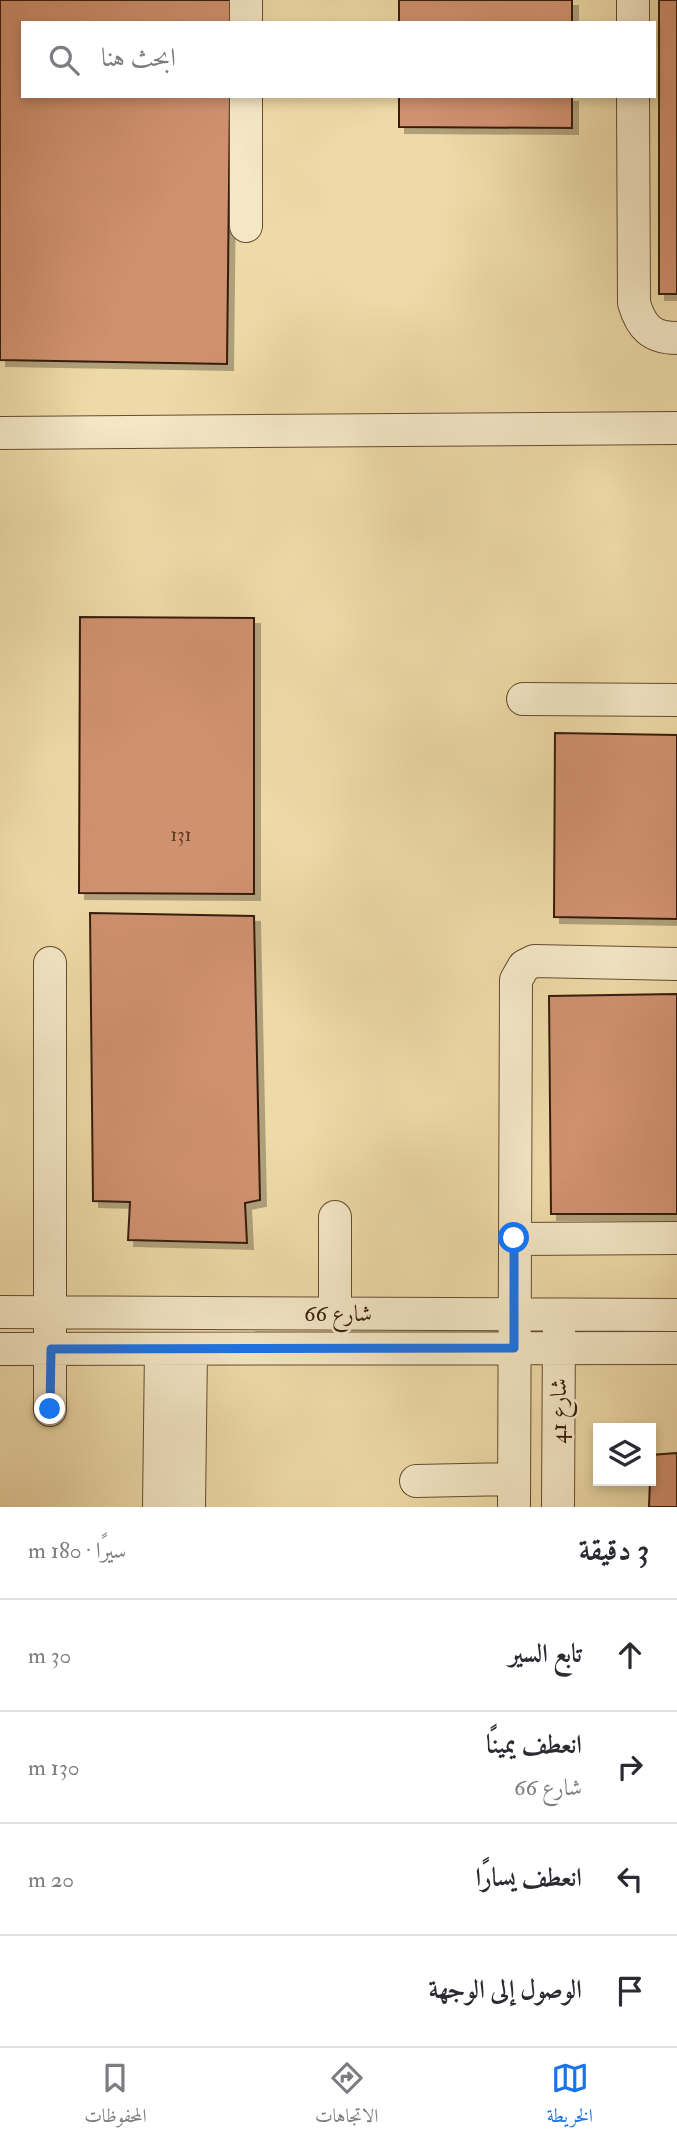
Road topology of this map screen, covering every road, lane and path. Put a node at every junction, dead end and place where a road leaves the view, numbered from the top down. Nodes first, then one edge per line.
1 (246, 0) edge
2 (633, 0) edge
3 (246, 21) edge
4 (633, 21) edge
5 (246, 98) edge
6 (634, 98) edge
7 (246, 226) dead end
8 (677, 338) edge
9 (677, 428) edge
10 (0, 433) edge
11 (523, 699) dead end
12 (677, 700) edge
13 (50, 963) dead end
14 (677, 964) edge
15 (335, 1217) dead end
16 (514, 1238) junction
17 (677, 1238) edge
18 (0, 1312) edge
19 (51, 1312) junction
20 (335, 1313) junction
21 (515, 1314) junction
22 (559, 1314) junction
23 (677, 1315) edge
24 (514, 1348) junction
25 (559, 1348) junction
26 (677, 1348) edge
27 (0, 1349) edge
28 (51, 1349) junction
29 (176, 1349) junction
30 (50, 1409) dead end
31 (416, 1481) dead end
32 (514, 1493) edge
33 (159, 1507) edge
34 (189, 1507) edge
35 (558, 1507) edge

1 - 3 lane
2 - 4 lane
5 - 7 lane
6 - 8 lane
9 - 10 lane
11 - 12 lane
13 - 19 lane
14 - 16 lane, شارع 41
15 - 20 lane
16 - 17 lane
16 - 21 lane, شارع 41
18 - 19 lane, شارع 66
19 - 20 lane, شارع 66
19 - 28 lane
20 - 21 lane, شارع 66
21 - 22 lane, شارع 66
21 - 24 lane, شارع 41
22 - 23 lane, شارع 66
22 - 25 lane, شارع 41
24 - 25 lane, شارع 66
24 - 29 lane, شارع 66
24 - 32 lane, شارع 41
25 - 26 lane, شارع 66
25 - 35 lane, شارع 41
27 - 28 lane, شارع 66
28 - 29 lane, شارع 66
28 - 30 lane
29 - 33 lane
29 - 34 lane
31 - 32 lane

